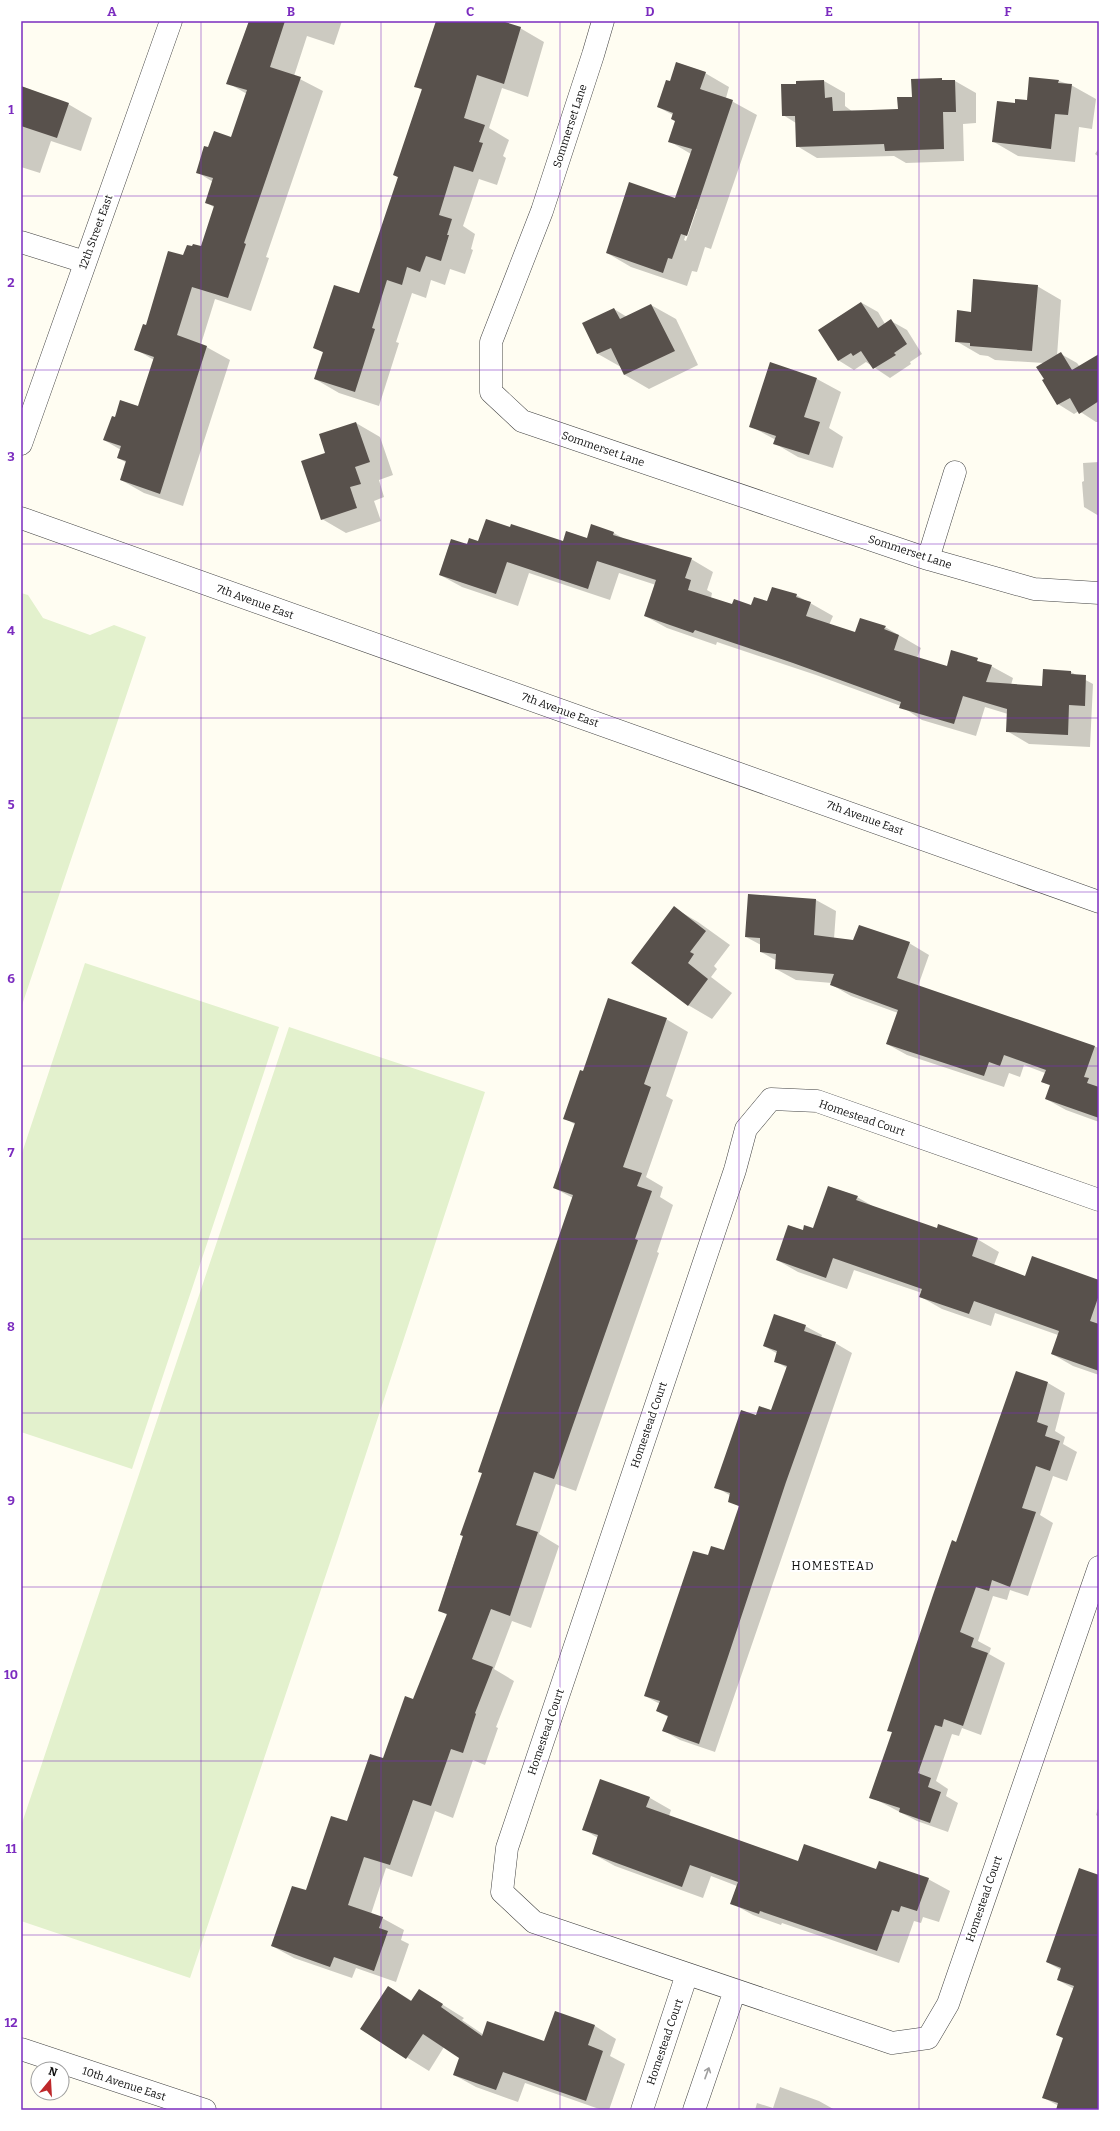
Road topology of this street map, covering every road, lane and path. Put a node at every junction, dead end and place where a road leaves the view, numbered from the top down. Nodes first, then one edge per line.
1 (171, 21) edge
2 (603, 21) edge
3 (21, 242) edge
4 (85, 262) junction
5 (21, 444) edge
6 (955, 472) dead end
7 (21, 518) edge
8 (928, 559) junction
9 (1099, 592) edge
10 (1099, 902) edge
11 (1099, 1200) edge
12 (1099, 1567) edge
13 (687, 1974) junction
14 (735, 1990) junction
15 (21, 2050) edge
16 (204, 2110) edge
17 (642, 2110) edge
18 (694, 2110) edge

1 - 4 street, 12th Street East
2 - 8 street, Sommerset Lane
3 - 4 street
4 - 5 street, 12th Street East
6 - 8 street
7 - 10 street, 7th Avenue East
8 - 9 street, Sommerset Lane
11 - 13 street, Homestead Court
12 - 14 street, Homestead Court
13 - 14 street, Homestead Court
13 - 17 street, Homestead Court
18 -> 14 street
15 - 16 street, 10th Avenue East

